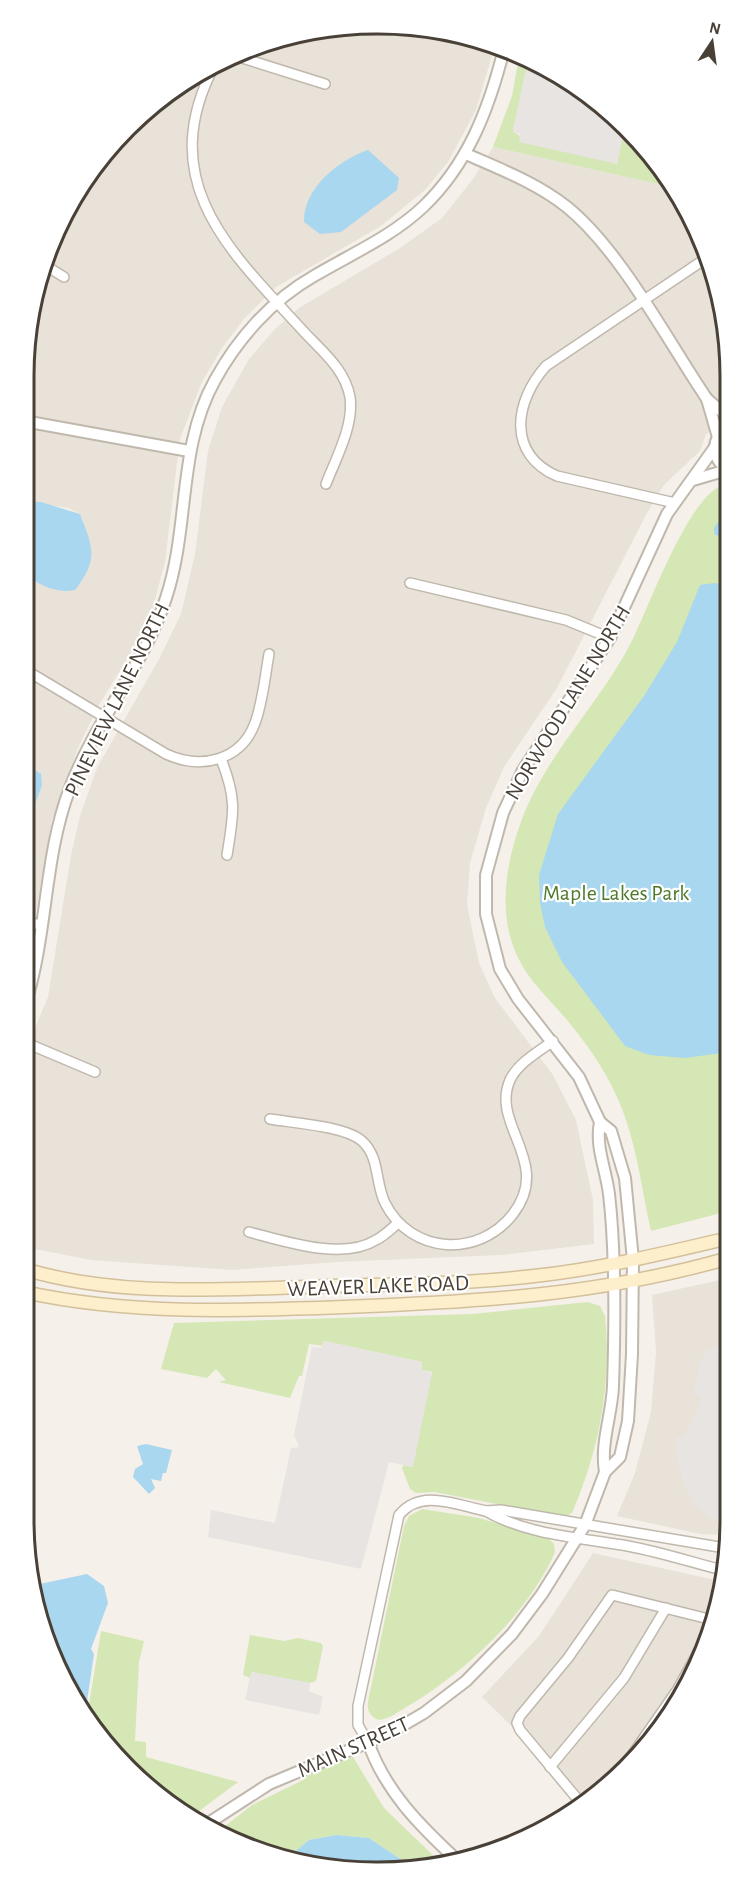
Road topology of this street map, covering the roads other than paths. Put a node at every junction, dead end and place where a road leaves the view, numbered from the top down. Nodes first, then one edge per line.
1 (501, 58) edge
2 (249, 60) edge
3 (207, 79) edge
4 (325, 84) dead end
5 (466, 154) junction
6 (699, 263) edge
7 (52, 270) edge
8 (64, 277) dead end
9 (642, 300) junction
10 (277, 303) junction
11 (707, 399) junction
12 (720, 410) edge
13 (34, 423) edge
14 (720, 437) edge
15 (716, 442) junction
16 (189, 451) junction
17 (720, 463) edge
18 (720, 471) edge
19 (693, 480) junction
20 (326, 484) dead end
21 (675, 503) junction
22 (411, 583) dead end
23 (610, 638) junction
24 (269, 654) dead end
25 (34, 675) edge
26 (104, 718) junction
27 (221, 759) junction
28 (227, 855) dead end
29 (34, 924) edge
30 (42, 925) junction
31 (34, 962) edge
32 (553, 1041) junction
33 (34, 1046) edge
34 (95, 1072) dead end
35 (270, 1119) dead end
36 (600, 1122) junction
37 (398, 1223) junction
38 (249, 1232) dead end
39 (720, 1240) edge
40 (633, 1260) junction
41 (720, 1260) edge
42 (612, 1263) junction
43 (34, 1271) edge
44 (633, 1281) junction
45 (612, 1285) junction
46 (34, 1293) edge
47 (605, 1472) junction
48 (486, 1511) junction
49 (585, 1525) junction
50 (578, 1538) junction
51 (718, 1547) edge
52 (716, 1568) edge
53 (666, 1608) junction
54 (705, 1618) edge
55 (368, 1742) junction
56 (549, 1767) junction
57 (576, 1798) edge
58 (214, 1820) edge
59 (450, 1854) edge

1 - 5 street, PINEVIEW LANE NORTH
2 - 4 street
3 - 10 street
5 - 9 street
5 - 10 street, PINEVIEW LANE NORTH
6 - 9 street
7 - 8 street
9 - 11 street
9 - 21 street
10 - 16 street, PINEVIEW LANE NORTH
10 - 20 street
11 - 12 street
11 - 15 street
13 - 16 street
14 - 15 street, NORWOOD LANE NORTH
15 - 17 street
15 - 19 street, NORWOOD LANE NORTH
16 - 26 street, PINEVIEW LANE NORTH
18 - 19 street
19 - 21 street, NORWOOD LANE NORTH
21 - 23 street, NORWOOD LANE NORTH
22 - 23 street
23 - 32 street, NORWOOD LANE NORTH
24 - 27 street
25 - 26 street
26 - 27 street
26 - 30 street, PINEVIEW LANE NORTH
27 - 28 street
29 - 30 street
30 - 31 street, PINEVIEW LANE NORTH
32 - 36 street, NORWOOD LANE NORTH
32 - 37 street
33 - 34 street
35 - 37 street
36 - 40 street, NORWOOD LANE NORTH
36 - 42 street, NORWOOD LANE NORTH
37 - 38 street
39 - 40 main road, WEAVER LAKE ROAD
40 - 42 main road, WEAVER LAKE ROAD
40 - 44 street, NORWOOD LANE NORTH
41 - 44 main road, WEAVER LAKE ROAD
42 - 43 main road, WEAVER LAKE ROAD
42 - 45 street, NORWOOD LANE NORTH
44 - 45 main road, WEAVER LAKE ROAD
44 - 47 street, MAIN STREET
45 - 46 main road, WEAVER LAKE ROAD
45 - 47 street, MAIN STREET
47 - 49 street, MAIN STREET
48 - 49 street
48 - 50 street
48 - 55 street
49 - 50 street, MAIN STREET
49 - 51 street
50 - 52 street
50 - 55 street, MAIN STREET
53 - 54 street
53 - 56 street
53 - 56 street
55 - 58 street, MAIN STREET
55 - 59 street
56 - 57 street

